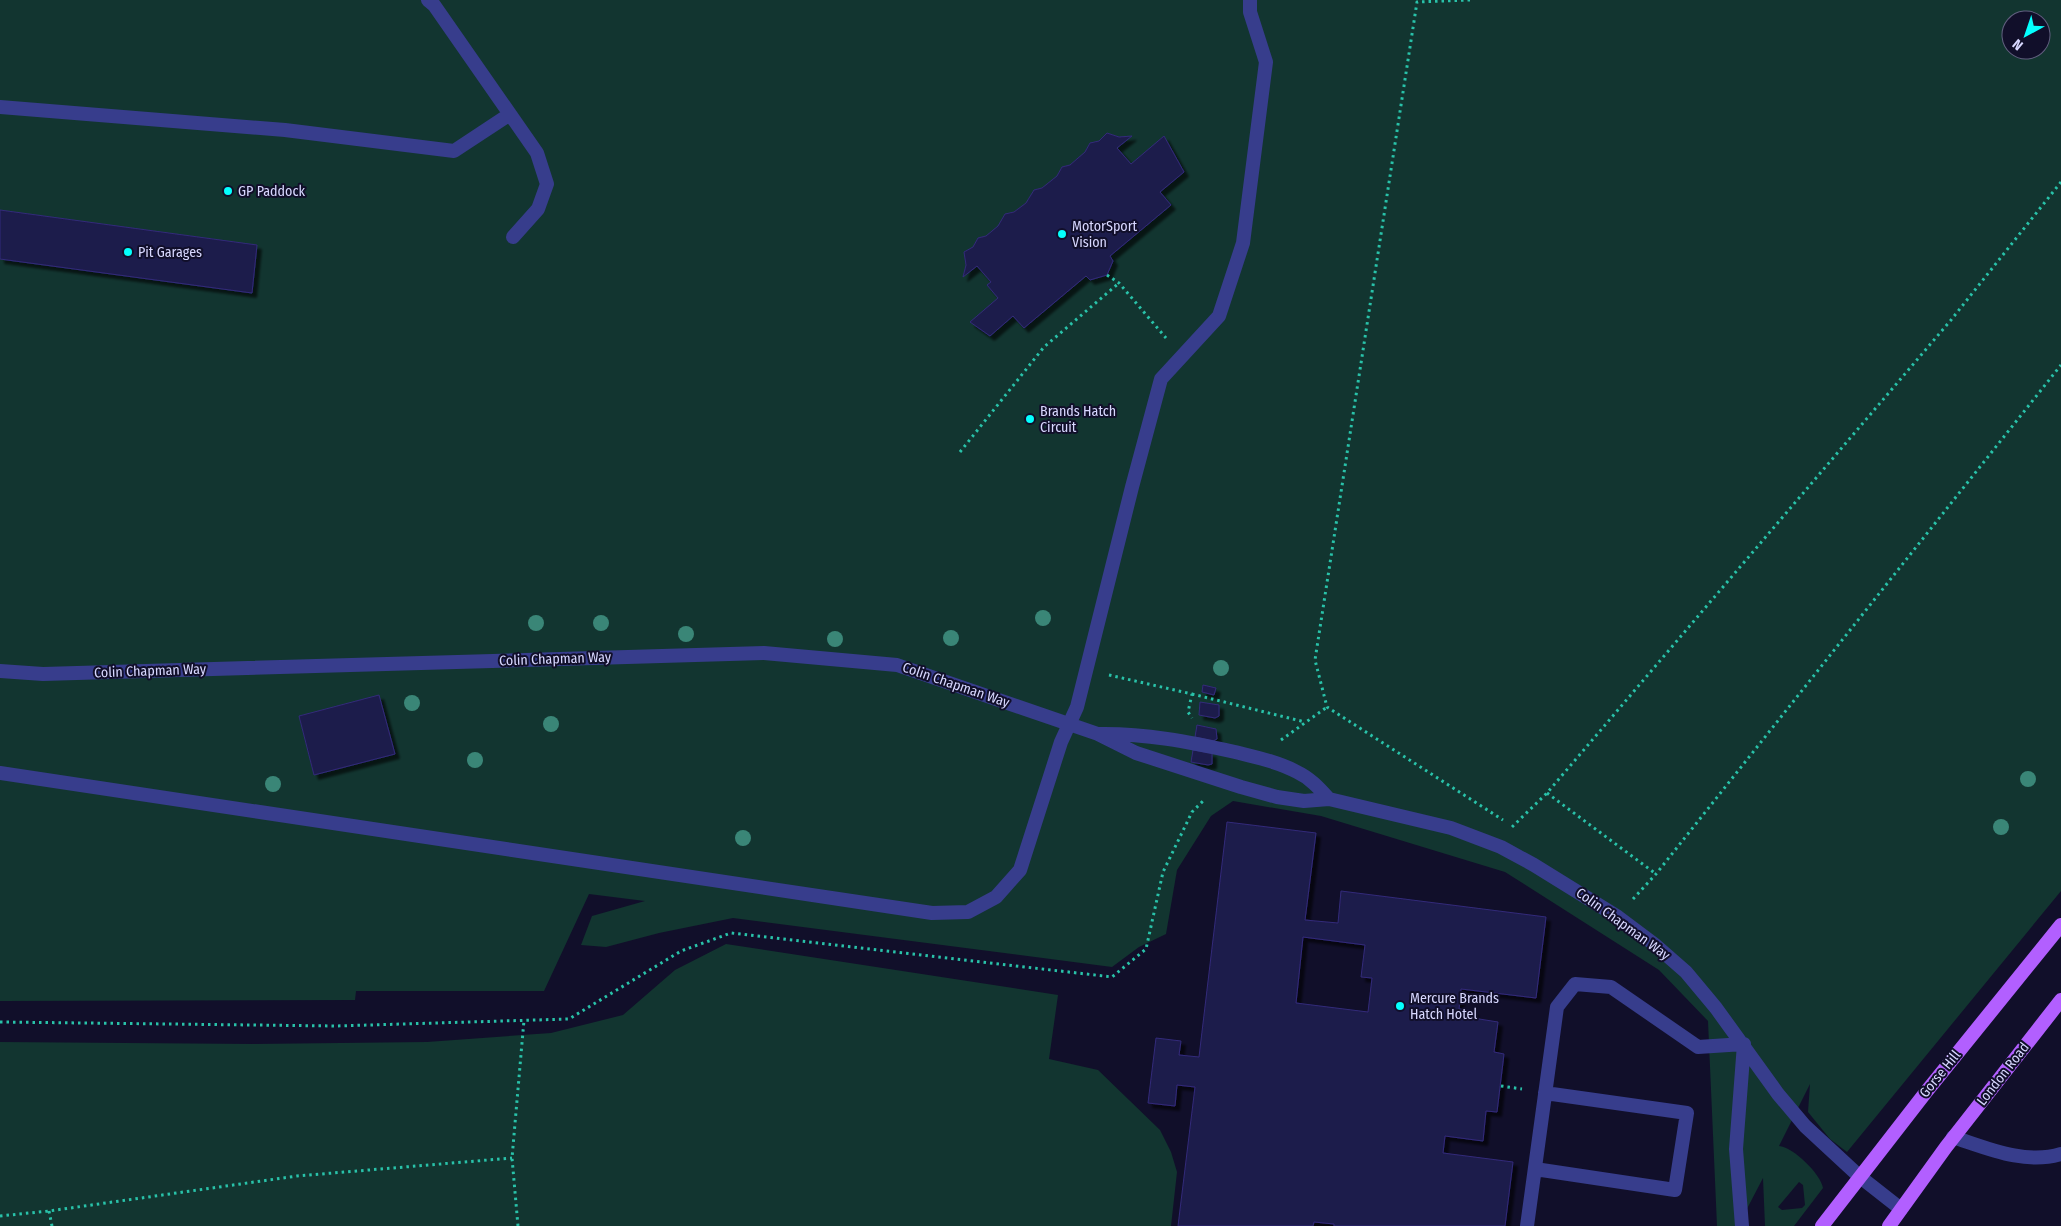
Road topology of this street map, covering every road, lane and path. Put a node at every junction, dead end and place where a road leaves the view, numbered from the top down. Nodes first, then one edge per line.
1 (428, 0) edge
2 (1250, 0) edge
3 (1470, 0) edge
4 (0, 107) edge
5 (510, 114) junction
6 (2061, 182) edge
7 (513, 237) dead end
8 (1107, 275) dead end
9 (1118, 283) junction
10 (1182, 356) junction
11 (2061, 365) edge
12 (960, 452) dead end
13 (1086, 670) junction
14 (0, 672) edge
15 (1192, 694) junction
16 (1327, 708) junction
17 (1198, 719) dead end
18 (1306, 722) junction
19 (1069, 725) junction
20 (1098, 734) junction
21 (1273, 737) dead end
22 (1282, 739) junction
23 (1257, 758) junction
24 (0, 773) edge
25 (1225, 781) junction
26 (1547, 793) junction
27 (1329, 799) junction
28 (1513, 827) junction
29 (1501, 848) junction
30 (1656, 874) junction
31 (1618, 917) junction
32 (2061, 925) edge
33 (2061, 1000) edge
34 (524, 1020) junction
35 (0, 1022) edge
36 (1744, 1044) junction
37 (1545, 1093) junction
38 (1950, 1142) junction
39 (2061, 1154) edge
40 (512, 1158) junction
41 (1535, 1169) junction
42 (1859, 1176) junction
43 (1901, 1209) junction
44 (49, 1211) junction
45 (0, 1216) edge
46 (52, 1226) edge
47 (518, 1226) edge
48 (1527, 1226) edge
49 (1742, 1226) edge
50 (1822, 1226) edge
51 (1889, 1226) edge

1 - 5 lane
2 - 10 lane
3 - 16 path
4 - 5 lane
5 - 7 lane
6 - 26 path
8 - 9 path
9 - 10 path
9 - 12 path
10 - 13 lane
11 - 30 path
13 - 15 path
13 - 19 lane
14 - 19 lane, Colin Chapman Way
15 - 17 path
15 - 18 path
16 - 18 path
16 - 28 path
18 - 22 path
19 - 20 lane, Colin Chapman Way
19 - 24 lane
20 - 23 lane, Colin Chapman Way
20 - 25 lane, Colin Chapman Way
21 - 22 path
22 - 23 path
23 - 27 lane, Colin Chapman Way
25 - 27 lane, Colin Chapman Way
25 - 34 path
26 - 28 path
26 - 30 path
27 - 29 lane, Colin Chapman Way
28 - 29 path
29 - 31 lane, Colin Chapman Way
30 - 31 path
31 - 36 lane, Colin Chapman Way
32 - 42 main road, Gorse Hill
33 - 38 main road, London Road
34 - 35 path
34 - 40 path
36 - 37 lane
36 - 42 lane, Colin Chapman Way
36 - 49 lane
37 - 41 lane
37 - 41 lane
38 - 39 lane
38 - 43 main road
40 - 44 path
40 - 47 path
41 - 48 lane
42 - 43 lane, Colin Chapman Way
42 - 50 main road, Gorse Hill
43 - 51 main road
44 - 45 path
44 - 46 path

